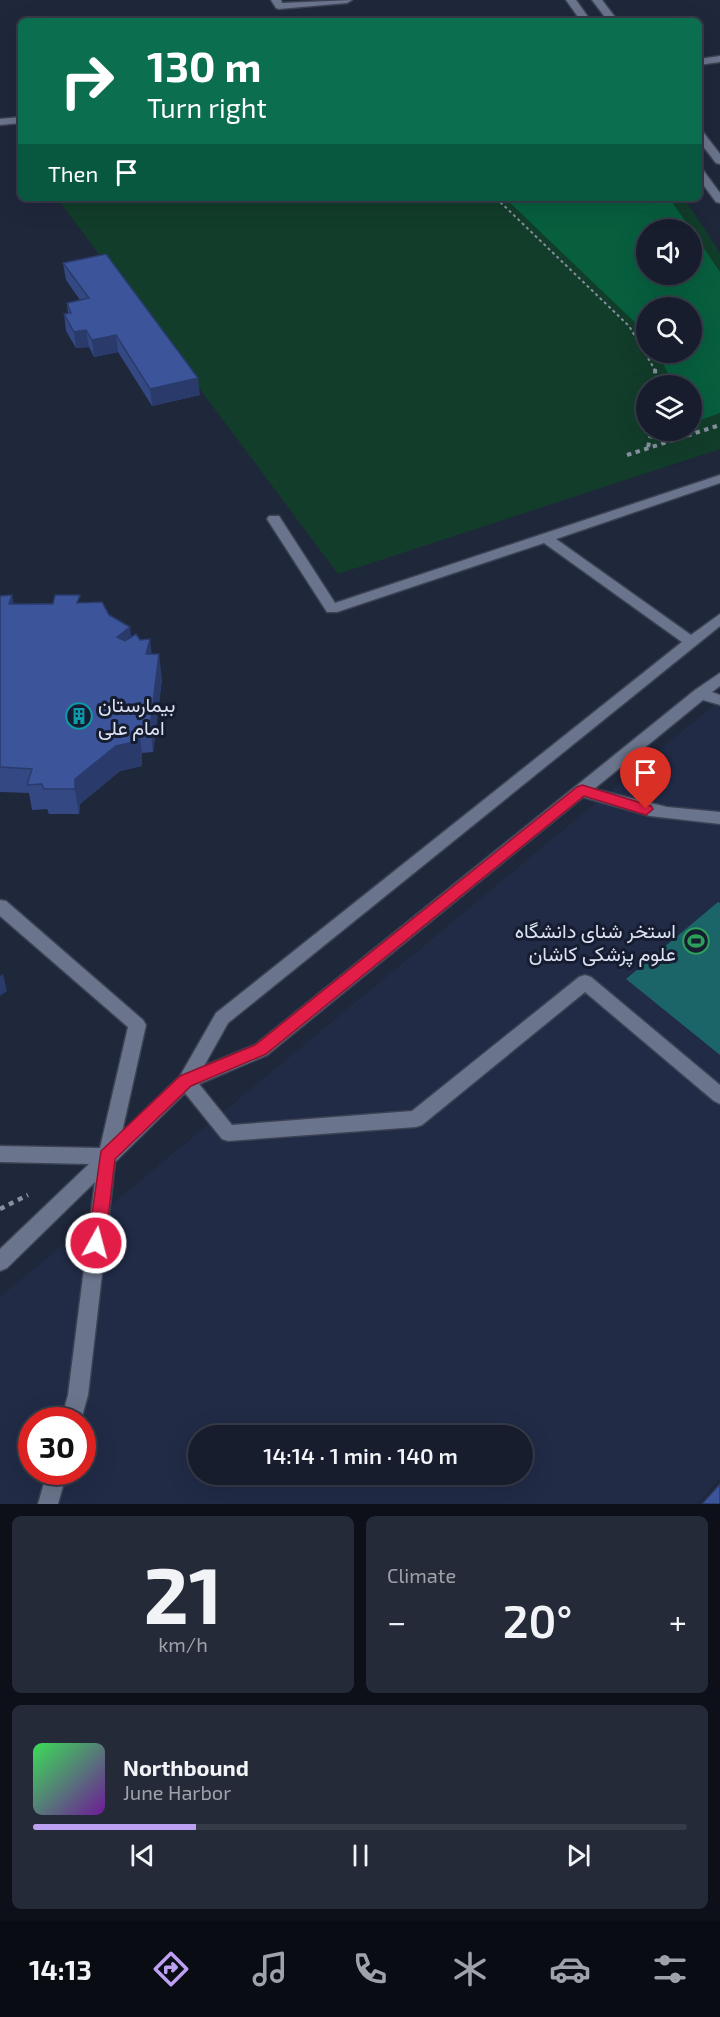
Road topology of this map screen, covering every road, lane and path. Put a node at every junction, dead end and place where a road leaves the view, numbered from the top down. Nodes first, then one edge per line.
1 (276, 0) edge
2 (347, 0) edge
3 (571, 0) edge
4 (597, 0) edge
5 (584, 18) edge
6 (611, 18) edge
7 (720, 59) edge
8 (702, 62) edge
9 (18, 120) edge
10 (0, 122) edge
11 (702, 138) edge
12 (720, 161) edge
13 (702, 176) edge
14 (720, 200) edge
15 (499, 201) edge
16 (655, 375) edge
17 (720, 425) edge
18 (650, 441) edge
19 (648, 448) junction
20 (627, 455) dead end
21 (720, 479) edge
22 (274, 519) dead end
23 (546, 538) junction
24 (720, 619) edge
25 (691, 642) junction
26 (720, 678) edge
27 (700, 694) junction
28 (720, 700) edge
29 (582, 790) junction
30 (720, 818) edge
31 (0, 906) edge
32 (186, 1081) junction
33 (720, 1096) edge
34 (0, 1154) edge
35 (107, 1156) junction
36 (0, 1262) edge
37 (75, 1407) edge
38 (53, 1485) edge
39 (48, 1504) edge

1 - 2 street
3 - 5 street
4 - 6 street
7 - 8 street
9 - 10 street
11 - 12 street
13 - 14 street
15 - 16 path
17 - 19 path
18 - 19 path
19 - 20 path
21 - 23 street
22 - 23 street
23 - 25 street
24 - 25 street
25 - 32 street
26 - 27 street
27 - 28 street
27 - 29 street
29 - 30 street
29 - 32 street
31 - 35 street
32 - 33 street
32 - 35 street
34 - 35 street
35 - 36 street
35 - 37 street
38 - 39 street

